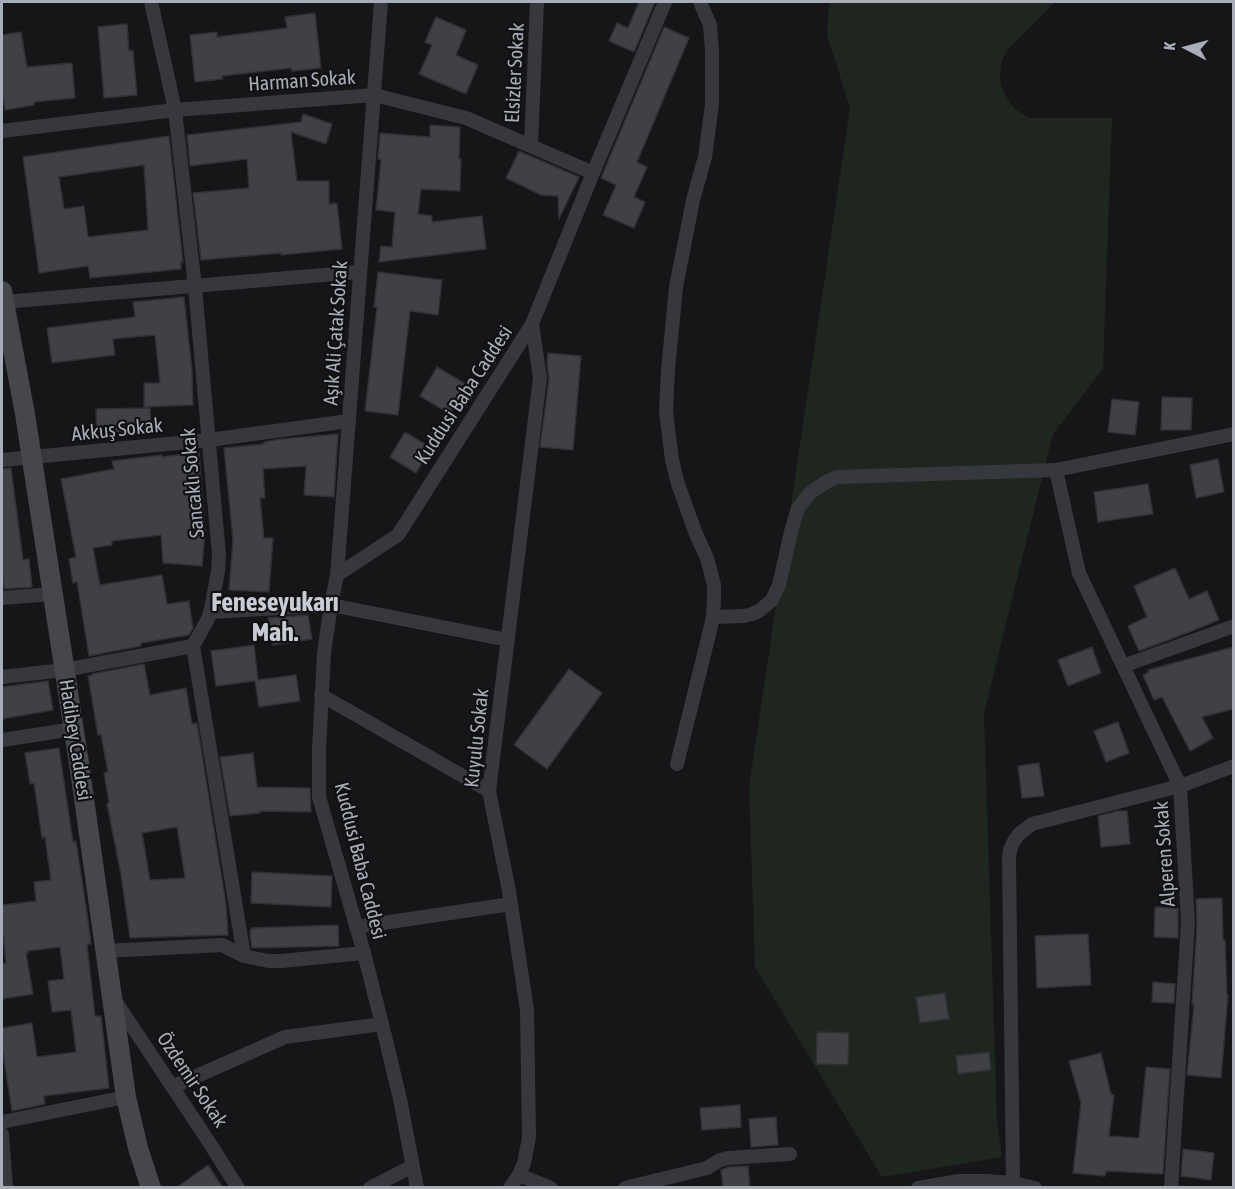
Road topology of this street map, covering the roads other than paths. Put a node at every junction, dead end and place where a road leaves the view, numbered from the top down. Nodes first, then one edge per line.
1 (151, 2) edge
2 (381, 2) edge
3 (537, 2) edge
4 (665, 2) edge
5 (700, 2) edge
6 (374, 95) junction
7 (175, 110) junction
8 (2, 131) edge
9 (531, 146) junction
10 (593, 173) junction
11 (359, 272) junction
12 (195, 287) junction
13 (2, 297) edge
14 (532, 324) junction
15 (349, 421) junction
16 (1233, 434) edge
17 (209, 440) junction
18 (32, 458) junction
19 (2, 460) edge
20 (1056, 470) junction
21 (337, 575) junction
22 (52, 594) junction
23 (2, 598) edge
24 (331, 604) junction
25 (210, 612) junction
26 (713, 616) junction
27 (1233, 626) edge
28 (508, 640) junction
29 (194, 646) junction
30 (1123, 666) junction
31 (64, 670) junction
32 (2, 677) edge
33 (321, 695) junction
34 (74, 729) junction
35 (2, 740) edge
36 (677, 764) dead end
37 (1233, 766) edge
38 (1180, 786) junction
39 (489, 791) junction
40 (511, 904) junction
41 (356, 927) junction
42 (105, 951) junction
43 (364, 953) junction
44 (244, 956) junction
45 (112, 996) junction
46 (382, 1024) junction
47 (172, 1087) junction
48 (126, 1097) junction
49 (2, 1122) edge
50 (2, 1134) edge
51 (790, 1154) dead end
52 (413, 1166) junction
53 (519, 1175) junction
54 (1013, 1183) junction
55 (6, 1188) edge
56 (151, 1188) edge
57 (238, 1188) edge
58 (370, 1188) edge
59 (417, 1188) edge
60 (510, 1188) edge
61 (551, 1188) edge
62 (625, 1188) edge
63 (918, 1188) edge
64 (1035, 1188) edge
65 (1171, 1188) edge

1 - 7 street, Sancaklı Sokak
2 - 6 street, Aşık Ali Çatak Sokak
3 - 9 street, Elsizler Sokak
4 - 10 street, Kuddusi Baba Caddesi
5 - 26 street
6 - 7 street, Harman Sokak
6 - 9 street, Harman Sokak
6 - 11 street, Aşık Ali Çatak Sokak
7 - 8 street, Harman Sokak
7 - 12 street, Sancaklı Sokak
9 - 10 street, Harman Sokak
10 - 14 street, Kuddusi Baba Caddesi
11 - 12 street
11 - 15 street, Aşık Ali Çatak Sokak
12 - 13 street
12 - 17 street, Sancaklı Sokak
13 - 18 main road, Hadibey Caddesi
14 - 21 street, Kuddusi Baba Caddesi
14 - 28 street, Kuyulu Sokak
15 - 17 street, Akkuş Sokak
15 - 21 street, Aşık Ali Çatak Sokak
16 - 20 street
17 - 18 street, Akkuş Sokak
17 - 25 street, Sancaklı Sokak
18 - 19 street, Akkuş Sokak
18 - 22 main road, Hadibey Caddesi
20 - 26 street
20 - 30 street, Alperen Sokak
21 - 24 street, Kuddusi Baba Caddesi
22 - 23 street
22 - 31 main road, Hadibey Caddesi
24 - 25 street
24 - 28 street
24 - 33 street, Kuddusi Baba Caddesi
25 - 29 street, Sancaklı Sokak
26 - 36 street
27 - 30 street
28 - 39 street, Kuyulu Sokak
29 - 31 street
29 - 44 street
30 - 38 street, Alperen Sokak
31 - 32 street
31 - 34 main road, Hadibey Caddesi
33 - 39 street
33 - 41 street, Kuddusi Baba Caddesi
34 - 35 street
34 - 42 main road, Hadibey Caddesi
37 - 38 street
38 - 54 street
38 - 65 street, Alperen Sokak
39 - 40 street, Kuyulu Sokak
40 - 41 street
40 - 53 street, Kuyulu Sokak
41 - 43 street, Kuddusi Baba Caddesi
42 - 44 street
42 - 45 main road, Hadibey Caddesi
43 - 44 street
43 - 46 street, Kuddusi Baba Caddesi
45 - 47 street, Özdemir Sokak
45 - 48 main road, Hadibey Caddesi
46 - 47 street
46 - 52 street, Kuddusi Baba Caddesi
47 - 57 street, Özdemir Sokak
48 - 49 street
48 - 56 main road, Hadibey Caddesi
50 - 55 street
51 - 62 street
52 - 58 street
52 - 59 street, Kuddusi Baba Caddesi
53 - 60 street, Kuyulu Sokak
53 - 61 street
54 - 63 street
54 - 64 street

